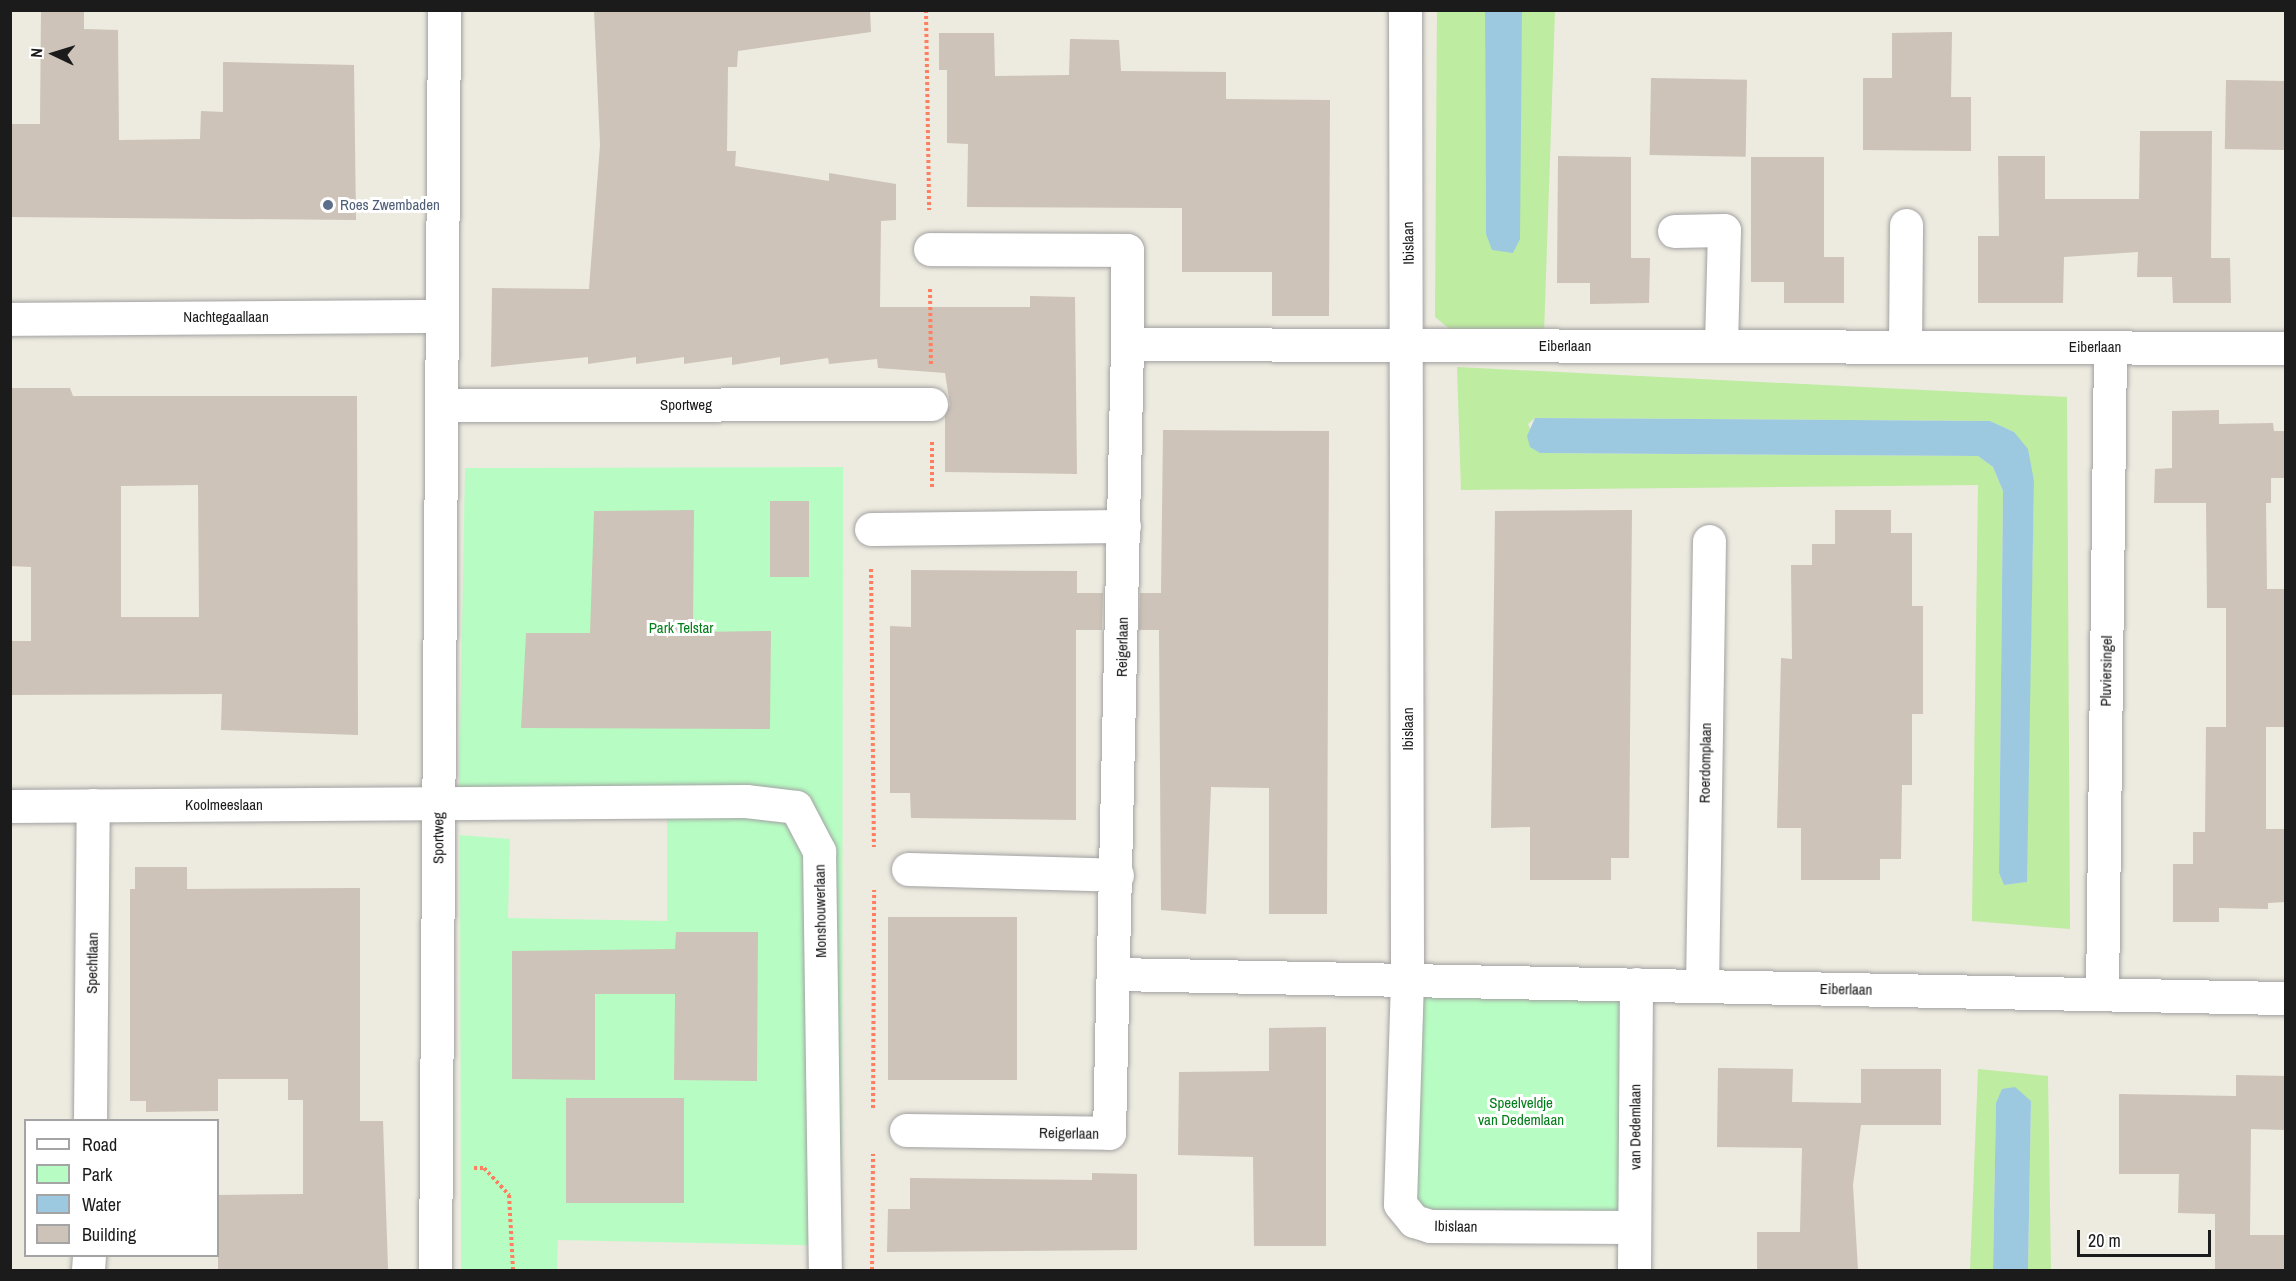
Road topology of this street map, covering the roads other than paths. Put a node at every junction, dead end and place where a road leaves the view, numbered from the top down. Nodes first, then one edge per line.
1 (444, 10) edge
2 (1405, 10) edge
3 (1906, 225) dead end
4 (1674, 231) dead end
5 (930, 249) dead end
6 (442, 316) junction
7 (10, 319) edge
8 (1127, 345) junction
9 (1409, 345) junction
10 (1721, 346) junction
11 (1905, 346) junction
12 (2110, 347) junction
13 (2286, 348) edge
14 (931, 404) dead end
15 (441, 405) junction
16 (1124, 526) junction
17 (871, 529) road end
18 (1709, 541) dead end
19 (93, 805) junction
20 (438, 805) junction
21 (10, 806) edge
22 (908, 869) dead end
23 (1117, 875) junction
24 (1116, 974) junction
25 (1407, 980) junction
26 (1636, 984) junction
27 (1702, 986) junction
28 (2102, 994) junction
29 (2286, 998) edge
30 (90, 1119) edge
31 (906, 1130) dead end
32 (1634, 1227) junction
33 (435, 1270) edge
34 (825, 1270) edge
35 (1634, 1270) edge

1 - 6 street, Sportweg
2 - 9 street, Ibislaan
3 - 11 street
4 - 10 street
5 - 8 street, Reigerlaan
6 - 7 street, Nachtegaallaan
6 - 15 street, Sportweg
8 - 9 street
8 - 16 street, Reigerlaan
9 - 10 street, Eiberlaan
9 - 25 street, Ibislaan
10 - 11 street, Eiberlaan
11 - 12 street, Eiberlaan
12 - 13 street, Eiberlaan
12 - 28 street, Pluviersingel
14 - 15 street, Sportweg
15 - 20 street, Sportweg
16 - 17 street
16 - 23 street, Reigerlaan
18 - 27 street, Roerdomplaan
19 - 20 street, Koolmeeslaan
19 - 21 street, Koolmeeslaan
19 - 30 street, Spechtlaan
20 - 33 street, Sportweg
20 - 34 street, Monshouwerlaan
22 - 23 street
23 - 24 street, Reigerlaan
24 - 25 street
24 - 31 street, Reigerlaan
25 - 26 street, Eiberlaan
25 - 32 street, Ibislaan
26 - 27 street, Eiberlaan
26 - 32 street, van Dedemlaan
27 - 28 street, Eiberlaan
28 - 29 street, Eiberlaan
32 - 35 street, van Dedemlaan

